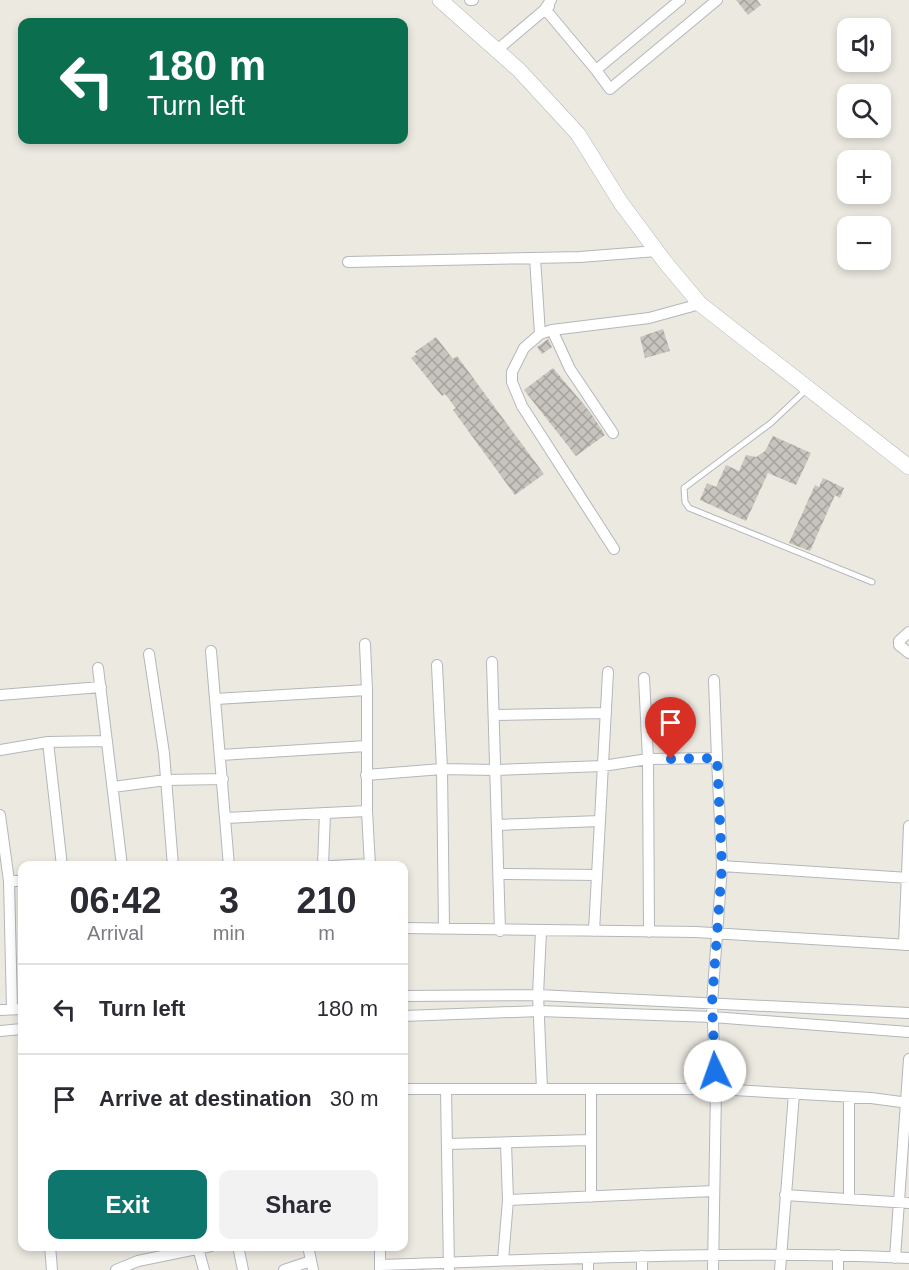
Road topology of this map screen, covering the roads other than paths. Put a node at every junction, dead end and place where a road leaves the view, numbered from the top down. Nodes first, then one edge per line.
1 (440, 0) edge
2 (556, 0) edge
3 (680, 0) edge
4 (717, 0) edge
5 (548, 5) edge
6 (497, 50) junction
7 (596, 70) junction
8 (657, 251) junction
9 (535, 258) junction
10 (348, 262) dead end
11 (700, 304) junction
12 (552, 330) junction
13 (540, 334) junction
14 (809, 387) junction
15 (613, 433) dead end
16 (909, 466) edge
17 (615, 549) dead end
18 (872, 582) dead end
19 (909, 632) edge
20 (365, 645) dead end
21 (211, 651) dead end
22 (909, 653) edge
23 (149, 654) dead end
24 (492, 662) dead end
25 (437, 665) dead end
26 (98, 668) dead end
27 (608, 672) dead end
28 (644, 678) dead end
29 (714, 680) dead end
30 (101, 687) junction
31 (367, 690) junction
32 (0, 695) edge
33 (216, 699) junction
34 (606, 713) junction
35 (494, 715) junction
36 (108, 741) junction
37 (48, 742) junction
38 (366, 746) junction
39 (0, 750) edge
40 (221, 755) junction
41 (717, 758) junction
42 (648, 759) junction
43 (603, 766) junction
44 (442, 769) junction
45 (495, 770) junction
46 (366, 775) junction
47 (223, 779) junction
48 (166, 780) junction
49 (113, 787) junction
50 (367, 811) junction
51 (325, 813) junction
52 (0, 814) edge
53 (226, 818) junction
54 (600, 821) junction
55 (498, 825) junction
56 (909, 826) edge
57 (61, 861) edge
58 (121, 861) edge
59 (173, 861) edge
60 (229, 861) edge
61 (323, 861) edge
62 (370, 861) edge
63 (722, 866) junction
64 (499, 874) junction
65 (597, 874) junction
66 (908, 878) edge
67 (9, 881) junction
68 (18, 881) edge
69 (408, 928) edge
70 (444, 928) junction
71 (541, 930) junction
72 (500, 931) junction
73 (594, 931) junction
74 (649, 932) junction
75 (718, 934) junction
76 (10, 940) junction
77 (18, 940) edge
78 (906, 945) edge
79 (538, 995) junction
80 (408, 996) edge
81 (712, 1003) junction
82 (909, 1004) edge
83 (17, 1009) edge
84 (0, 1010) edge
85 (539, 1011) junction
86 (909, 1013) edge
87 (408, 1016) edge
88 (713, 1017) junction
89 (18, 1029) edge
90 (0, 1031) edge
91 (909, 1032) edge
92 (909, 1059) edge
93 (408, 1089) edge
94 (446, 1089) junction
95 (542, 1089) junction
96 (591, 1089) junction
97 (716, 1089) junction
98 (794, 1094) junction
99 (849, 1098) junction
100 (908, 1103) edge
101 (590, 1140) junction
102 (506, 1143) junction
103 (447, 1144) junction
104 (714, 1191) junction
105 (785, 1195) junction
106 (591, 1197) junction
107 (849, 1199) junction
108 (508, 1200) junction
109 (904, 1203) edge
110 (50, 1251) edge
111 (188, 1251) edge
112 (199, 1251) edge
113 (239, 1251) edge
114 (309, 1251) edge
115 (380, 1251) edge
116 (714, 1254) junction
117 (838, 1255) junction
118 (642, 1256) junction
119 (780, 1256) junction
120 (588, 1258) junction
121 (896, 1258) junction
122 (909, 1258) edge
123 (503, 1260) junction
124 (139, 1266) edge
125 (312, 1266) edge
126 (449, 1266) edge
127 (380, 1267) edge
128 (52, 1270) edge
129 (116, 1270) edge
130 (204, 1270) edge
131 (243, 1270) edge
132 (284, 1270) edge
133 (588, 1270) edge
134 (642, 1270) edge
135 (713, 1270) edge
136 (780, 1270) edge
137 (838, 1270) edge

1 - 6 street
2 - 5 street
3 - 7 street
4 - 7 street
5 - 6 street
5 - 7 street
6 - 8 street
8 - 9 street
8 - 11 street
9 - 10 street
9 - 13 street
11 - 12 street
11 - 14 street
12 - 13 street
12 - 15 street
13 - 17 street
14 - 16 street
14 - 18 lane
19 - 22 street
20 - 31 street
21 - 33 street
23 - 48 street
24 - 35 street
25 - 44 street
26 - 30 street
27 - 34 street
28 - 42 street
29 - 41 street
30 - 32 street
30 - 36 street
31 - 33 street
31 - 38 street
33 - 40 street
34 - 35 street
34 - 43 street
35 - 45 street
36 - 37 street
36 - 49 street
37 - 39 street
37 - 57 street
38 - 40 street
38 - 46 street
40 - 47 street
41 - 42 street
41 - 63 street
42 - 43 street
42 - 74 street
43 - 45 street
43 - 54 street
44 - 45 street
44 - 46 street
44 - 70 street
45 - 55 street
46 - 50 street
47 - 48 street
47 - 53 street
48 - 49 street
48 - 59 street
49 - 58 street
50 - 51 street
50 - 62 street
51 - 53 street
51 - 61 street
52 - 67 street
53 - 60 street
54 - 55 street
54 - 65 street
55 - 64 street
56 - 66 street
63 - 66 street
63 - 75 street
64 - 65 street
64 - 72 street
65 - 73 street
66 - 78 street
67 - 68 street
67 - 76 street
69 - 70 street
70 - 72 street
71 - 72 street
71 - 73 street
71 - 79 street
73 - 74 street
74 - 75 street
75 - 78 street
75 - 81 street
76 - 77 street
76 - 83 street
79 - 80 street
79 - 81 street
79 - 85 street
81 - 86 street
81 - 88 street
82 - 86 street
83 - 84 street
85 - 87 street
85 - 88 street
85 - 95 street
88 - 91 street
88 - 97 street
89 - 90 street
92 - 100 street
93 - 94 street
94 - 95 street
94 - 103 street
95 - 96 street
96 - 97 street
96 - 101 street
97 - 98 street
97 - 104 street
98 - 99 street
98 - 105 street
99 - 100 street
99 - 107 street
100 - 109 street
101 - 102 street
101 - 106 street
102 - 103 street
102 - 108 street
103 - 126 street
104 - 106 street
104 - 116 street
105 - 107 street
105 - 119 street
106 - 108 street
107 - 109 street
108 - 123 street
109 - 121 street
110 - 128 street
111 - 124 street
112 - 130 street
113 - 131 street
114 - 125 street
115 - 127 street
116 - 118 street
116 - 119 street
116 - 135 street
117 - 119 street
117 - 121 street
117 - 137 street
118 - 120 street
118 - 134 street
119 - 136 street
120 - 123 street
120 - 133 street
121 - 122 street
123 - 126 street
124 - 129 street
125 - 132 street
126 - 127 street

